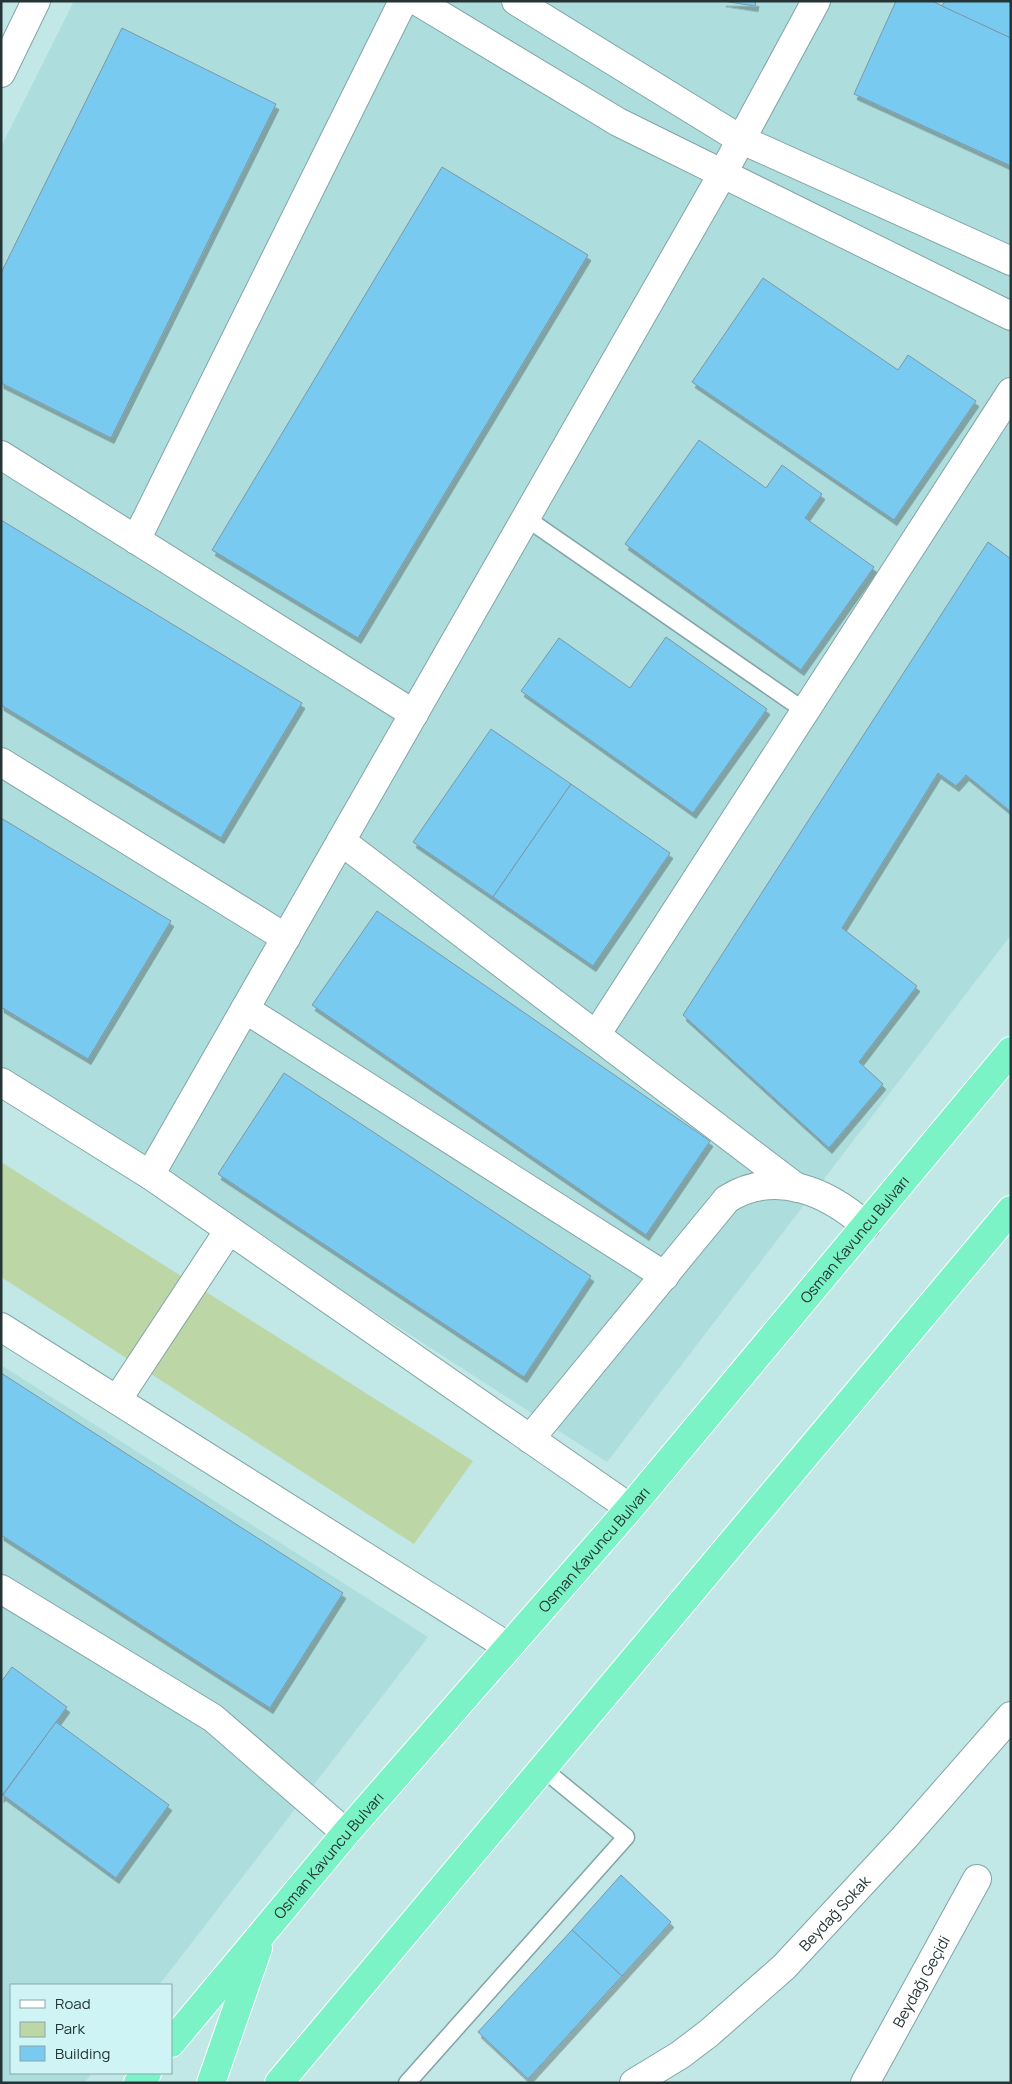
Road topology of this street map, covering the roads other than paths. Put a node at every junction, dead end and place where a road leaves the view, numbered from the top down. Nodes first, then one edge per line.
1 (36, 1) edge
2 (403, 1) edge
3 (417, 1) edge
4 (516, 1) edge
5 (816, 1) edge
6 (1, 73) edge
7 (740, 139) junction
8 (723, 174) junction
9 (1011, 261) edge
10 (1011, 316) edge
11 (1011, 392) edge
12 (1, 456) edge
13 (526, 518) junction
14 (136, 540) junction
15 (805, 711) junction
16 (414, 714) junction
17 (1, 762) edge
18 (341, 842) junction
19 (286, 938) junction
20 (245, 1009) junction
21 (596, 1035) junction
22 (1011, 1051) edge
23 (1, 1082) edge
24 (150, 1175) junction
25 (797, 1188) junction
26 (1011, 1210) edge
27 (866, 1226) junction
28 (230, 1230) junction
29 (665, 1276) junction
30 (1, 1328) edge
31 (117, 1400) junction
32 (530, 1439) junction
33 (630, 1508) junction
34 (1, 1589) edge
35 (508, 1646) junction
36 (1011, 1716) edge
37 (542, 1768) junction
38 (346, 1833) junction
39 (977, 1879) dead end
40 (264, 1932) junction
41 (172, 2042) edge
42 (211, 2083) edge
43 (279, 2083) edge
44 (407, 2083) edge
45 (634, 2083) edge
46 (865, 2083) edge

1 - 6 street
2 - 14 street
3 - 8 street
4 - 7 street
5 - 7 street
7 - 8 street
7 - 9 street
8 - 10 street
8 - 13 street
11 - 15 street
12 - 14 street
13 - 15 lane
13 - 16 street
14 - 16 street
15 - 21 street
16 - 18 street
17 - 19 street
18 - 19 street
18 - 21 street
19 - 20 street
20 - 24 street
20 - 29 street
21 - 25 street
22 - 27 highway, Osman Kavuncu Bulvarı
23 - 24 street
24 - 28 street
25 - 27 street
25 - 29 street
26 - 37 highway
27 - 33 highway, Osman Kavuncu Bulvarı
28 - 31 street
28 - 32 street
29 - 32 street
30 - 31 street
31 - 35 street
32 - 33 street
33 - 35 highway, Osman Kavuncu Bulvarı
34 - 38 street
35 - 38 highway, Osman Kavuncu Bulvarı
36 - 45 street, Beydağ Sokak
37 - 43 highway
37 - 44 lane
38 - 40 highway, Osman Kavuncu Bulvarı
39 - 46 street, Beydağı Geçidi
40 - 41 highway, Osman Kavuncu Bulvarı
40 - 42 highway

